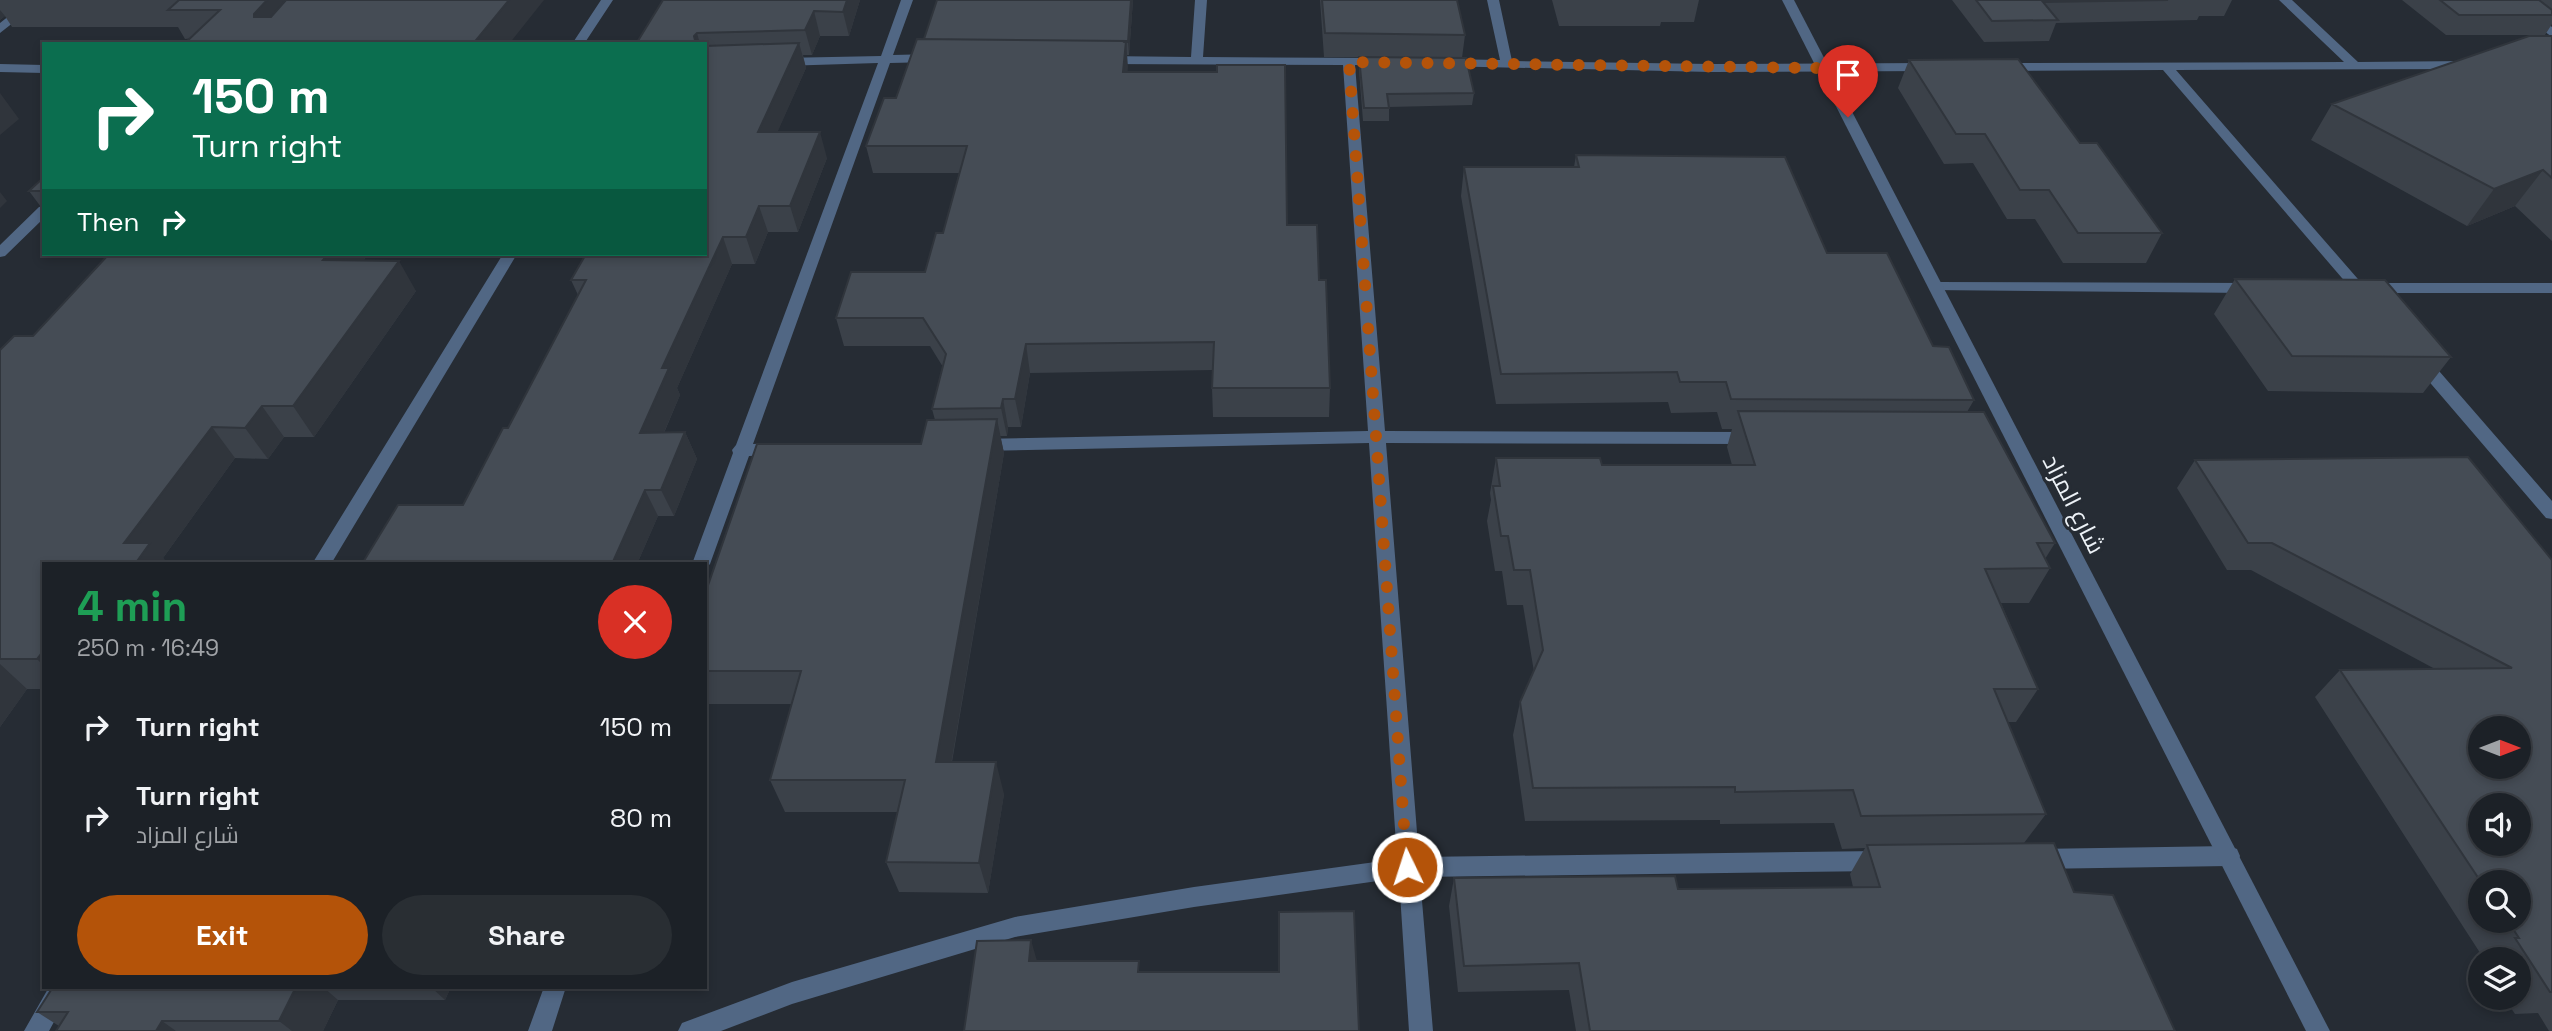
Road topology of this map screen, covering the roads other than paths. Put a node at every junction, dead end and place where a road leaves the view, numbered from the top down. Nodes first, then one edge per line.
1 (36, 0) edge
2 (607, 0) edge
3 (907, 0) edge
4 (1201, 0) edge
5 (1493, 0) edge
6 (1788, 0) edge
7 (2285, 0) edge
8 (2510, 0) edge
9 (0, 29) edge
10 (2552, 33) edge
11 (579, 42) edge
12 (886, 58) junction
13 (940, 58) edge
14 (1089, 60) edge
15 (1197, 61) junction
16 (775, 62) edge
17 (1349, 62) junction
18 (1402, 63) edge
19 (1428, 63) edge
20 (1507, 64) junction
21 (2354, 65) junction
22 (2484, 65) edge
23 (2166, 66) junction
24 (1946, 67) edge
25 (1987, 67) edge
26 (0, 68) edge
27 (1822, 68) junction
28 (42, 69) edge
29 (42, 212) edge
30 (0, 253) edge
31 (509, 256) edge
32 (1935, 287) junction
33 (2262, 288) edge
34 (2330, 288) edge
35 (2357, 288) junction
36 (2552, 288) edge
37 (2375, 308) edge
38 (2410, 349) edge
39 (1378, 437) junction
40 (1765, 438) edge
41 (962, 446) edge
42 (795, 449) edge
43 (740, 450) junction
44 (2552, 513) edge
45 (322, 562) edge
46 (702, 562) edge
47 (2229, 856) junction
48 (2020, 859) edge
49 (1894, 861) edge
50 (1407, 867) junction
51 (61, 989) edge
52 (554, 989) edge
53 (36, 1031) edge
54 (540, 1031) edge
55 (690, 1031) edge
56 (1421, 1031) edge
57 (2318, 1031) edge

1 - 9 street
2 - 11 street
3 - 12 street
4 - 15 street
5 - 20 street
6 - 27 street, شارع المزاد
7 - 21 street
8 - 10 street
12 - 13 street
12 - 16 street
12 - 43 street
14 - 15 street
15 - 17 street
17 - 18 street
17 - 39 street
19 - 20 street
20 - 27 street
21 - 22 street
21 - 23 street
23 - 25 street
23 - 35 street
24 - 27 street
26 - 28 street
27 - 32 street, شارع المزاد
29 - 30 street
31 - 45 street
32 - 33 street
32 - 47 street, شارع المزاد
34 - 35 street
35 - 36 street
35 - 37 street
38 - 44 street
39 - 40 street
39 - 41 street
39 - 50 street
42 - 43 street
43 - 46 street
47 - 48 street
47 - 57 street, شارع المزاد
49 - 50 street
50 - 55 street
50 - 56 street
51 - 53 street
52 - 54 street

